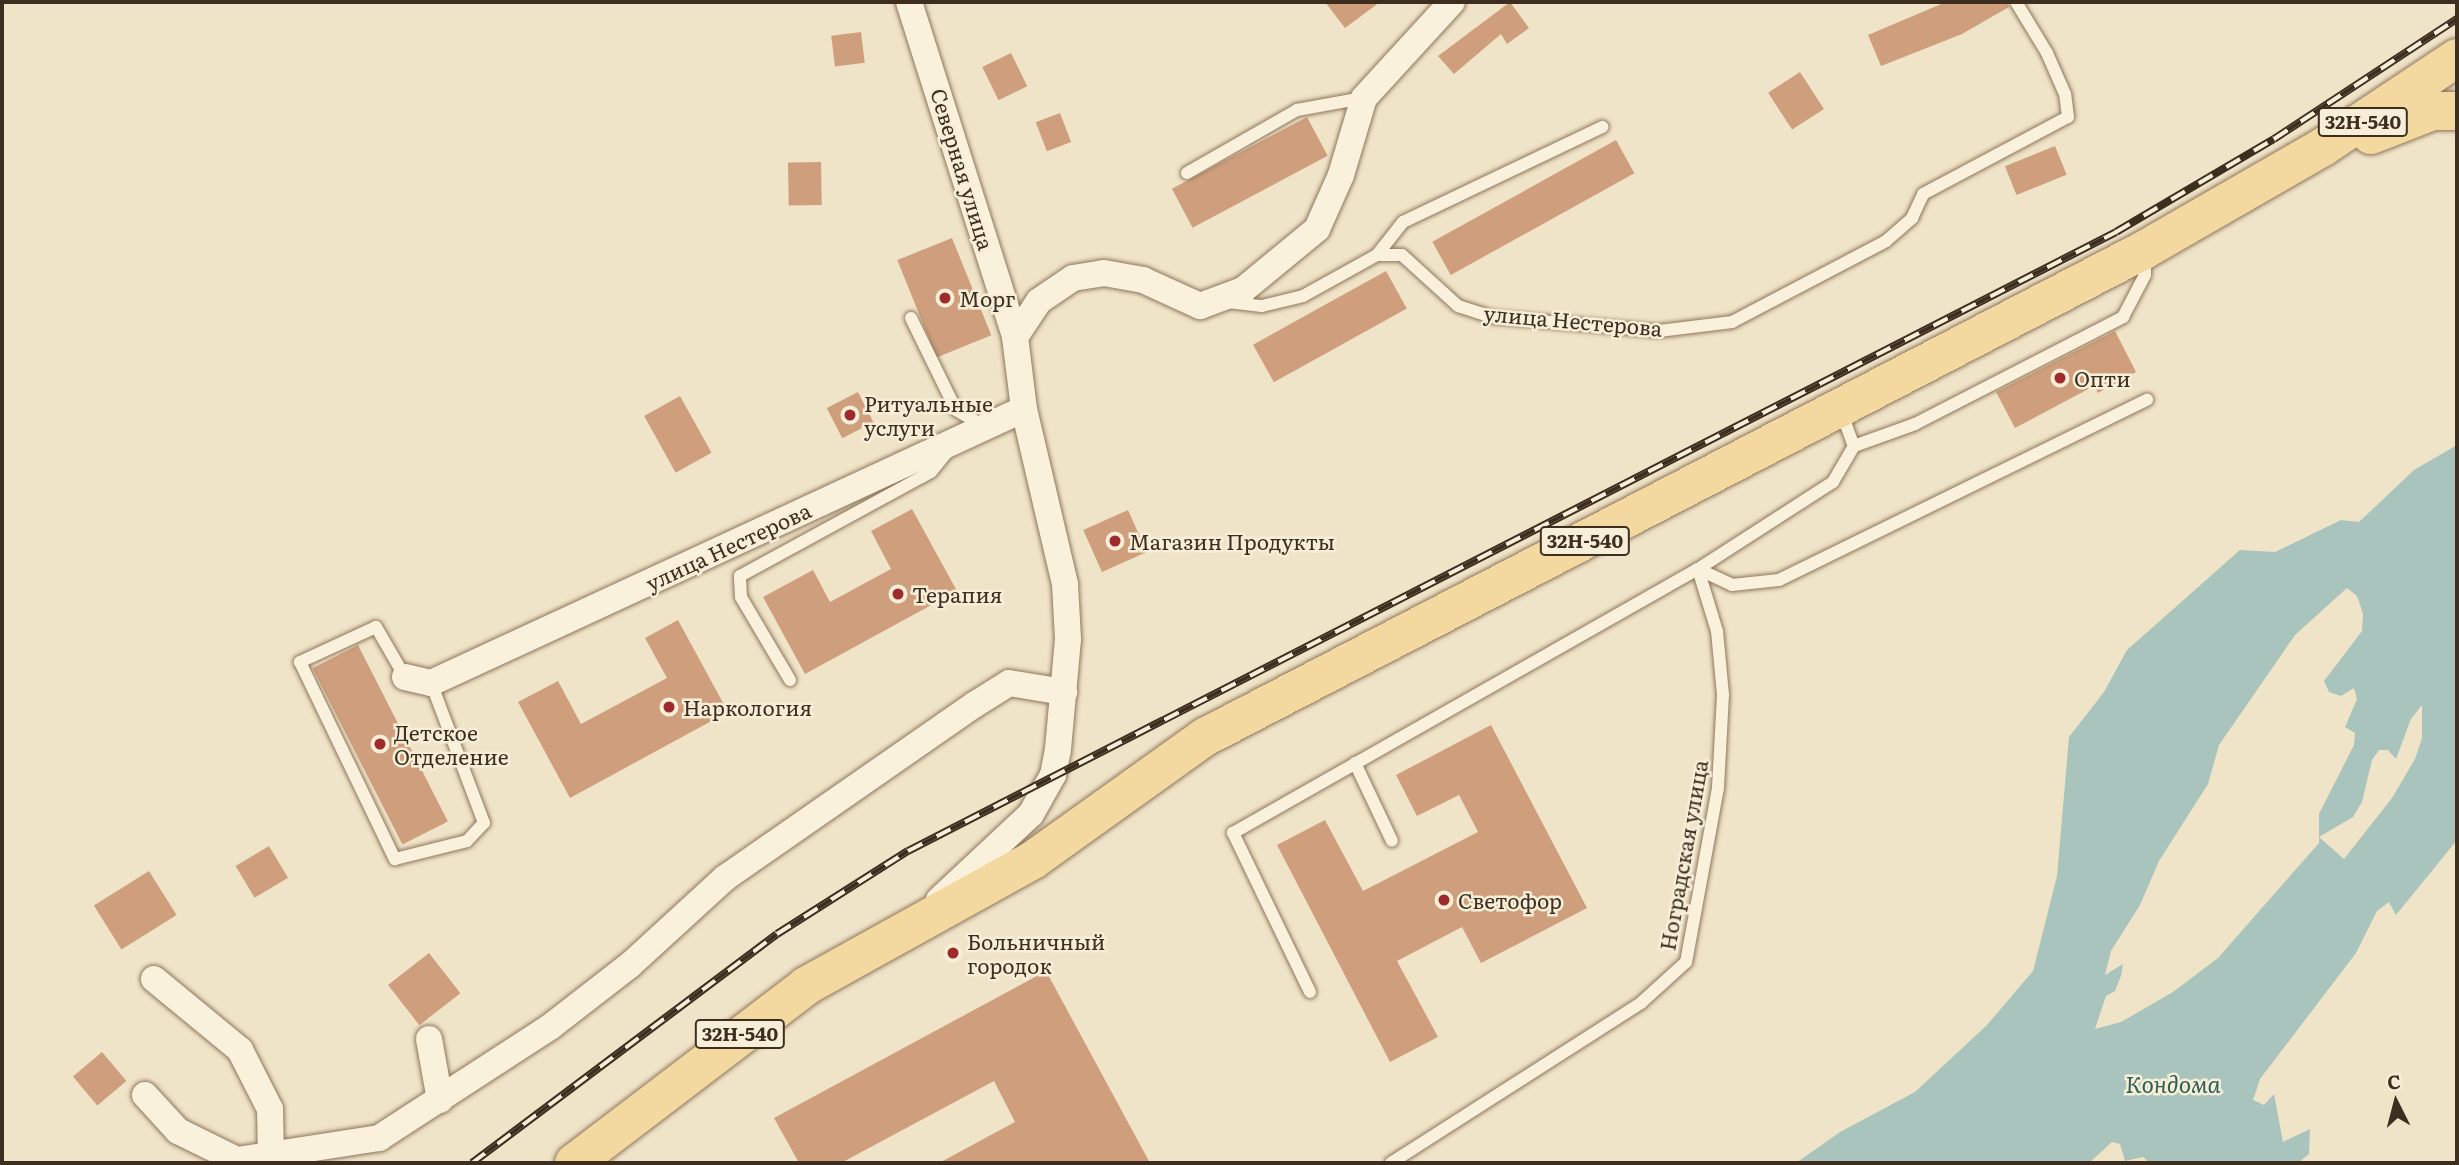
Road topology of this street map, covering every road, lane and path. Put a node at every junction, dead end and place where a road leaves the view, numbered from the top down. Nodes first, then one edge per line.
1 (909, 2) edge
2 (1452, 2) edge
3 (2017, 2) edge
4 (2457, 58) edge
5 (1364, 98) junction
6 (2457, 111) edge
7 (1602, 127) dead end
8 (1186, 173) dead end
9 (2267, 181) junction
10 (1377, 255) junction
11 (1214, 301) junction
12 (911, 318) dead end
13 (1016, 337) junction
14 (2147, 400) dead end
15 (1024, 409) junction
16 (985, 427) junction
17 (1848, 428) junction
18 (958, 439) junction
19 (1698, 569) junction
20 (405, 677) joint
21 (790, 680) dead end
22 (431, 683) junction
23 (1064, 692) junction
24 (1355, 763) junction
25 (1392, 841) dead end
26 (916, 921) junction
27 (154, 979) dead end
28 (1310, 992) dead end
29 (429, 1039) dead end
30 (145, 1095) dead end
31 (440, 1100) junction
32 (271, 1157) junction
33 (574, 1163) edge
34 (1391, 1163) edge

1 - 13 street, Северная улица
2 - 5 street
3 - 10 lane, улица Нестерова
4 - 9 main road, 32Н-540
5 - 8 lane
5 - 11 street
6 - 9 main road, 32Н-540
7 - 10 lane
9 - 17 main road, 32Н-540
10 - 11 lane
11 - 13 street
12 - 16 lane
13 - 15 street
14 - 19 lane
15 - 16 street, улица Нестерова
15 - 23 street
16 - 18 street, улица Нестерова
17 - 19 lane
17 - 26 main road, 32Н-540
18 - 21 lane
18 - 22 street, улица Нестерова
19 - 24 lane
19 - 34 lane, Ноградская улица
20 - 22 street
20 - 22 lane
23 - 26 street
23 - 31 street
24 - 25 lane
24 - 28 lane
26 - 33 main road, 32Н-540
27 - 32 street
29 - 31 street
30 - 32 street
31 - 32 street

